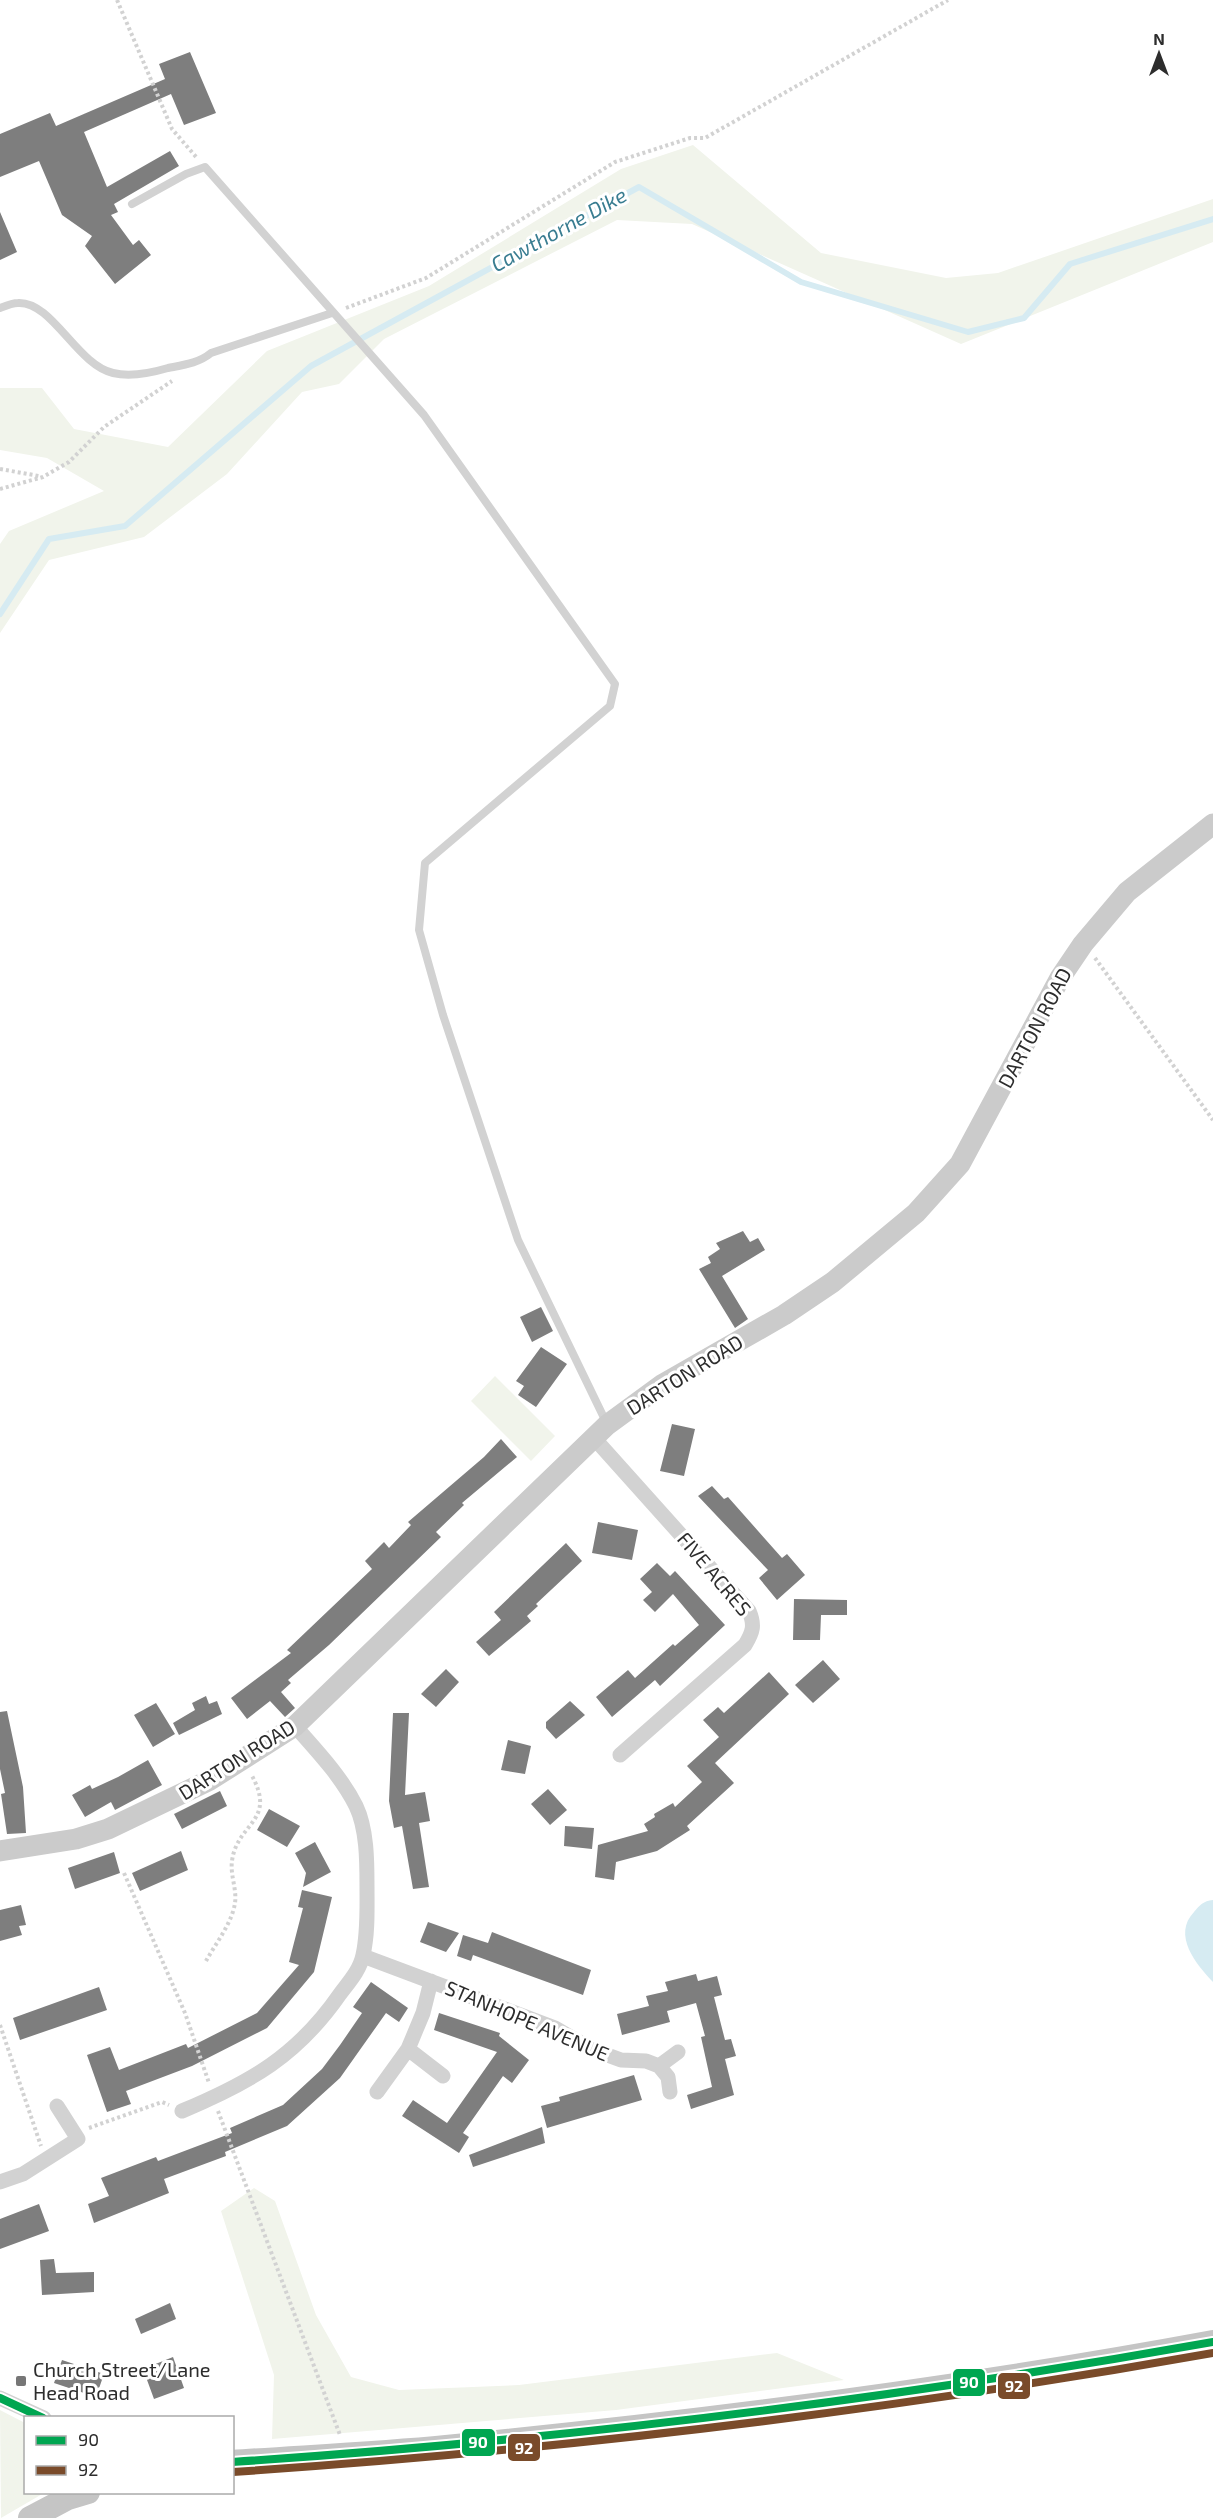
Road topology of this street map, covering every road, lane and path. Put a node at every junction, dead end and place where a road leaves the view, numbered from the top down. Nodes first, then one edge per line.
1 (117, 0) edge
2 (948, 0) edge
3 (205, 167) junction
4 (132, 204) dead end
5 (0, 308) edge
6 (332, 313) junction
7 (174, 380) dead end
8 (0, 470) edge
9 (43, 477) junction
10 (0, 489) edge
11 (1213, 824) edge
12 (1083, 944) junction
13 (1213, 1120) edge
14 (601, 1432) junction
15 (295, 1726) junction
16 (620, 1755) dead end
17 (243, 1760) junction
18 (0, 1851) edge
19 (124, 1873) dead end
20 (363, 1956) junction
21 (206, 1961) dead end
22 (431, 1981) junction
23 (0, 2025) edge
24 (408, 2049) junction
25 (678, 2052) dead end
26 (659, 2067) junction
27 (443, 2076) dead end
28 (376, 2092) dead end
29 (670, 2092) dead end
30 (214, 2098) junction
31 (57, 2106) dead end
32 (182, 2111) joint
33 (78, 2139) junction
34 (45, 2160) junction
35 (0, 2182) edge
36 (1213, 2342) edge
37 (0, 2398) edge
38 (40, 2416) edge
39 (347, 2454) junction
40 (234, 2462) edge
41 (85, 2494) edge
42 (30, 2518) edge

1 - 3 path
2 - 6 path
3 - 4 lane
3 - 6 lane
5 - 6 lane
6 - 14 lane
7 - 9 path
8 - 9 path
9 - 10 path
11 - 12 street, DARTON ROAD
12 - 13 path
12 - 14 street, DARTON ROAD
14 - 15 street, DARTON ROAD
14 - 16 street, FIVE ACRES
15 - 17 street, DARTON ROAD
15 - 20 street
17 - 18 street, DARTON ROAD
17 - 21 path
19 - 30 path
20 - 22 street, STANHOPE AVENUE
20 - 30 street
22 - 24 street
22 - 26 street, STANHOPE AVENUE
23 - 34 path
24 - 27 street
24 - 28 street
25 - 26 street
26 - 29 street
30 - 32 street
30 - 39 path
31 - 33 street
32 - 33 path
33 - 34 street
34 - 35 street
36 - 39 main road
37 - 38 street
39 - 40 main road
41 - 42 main road

